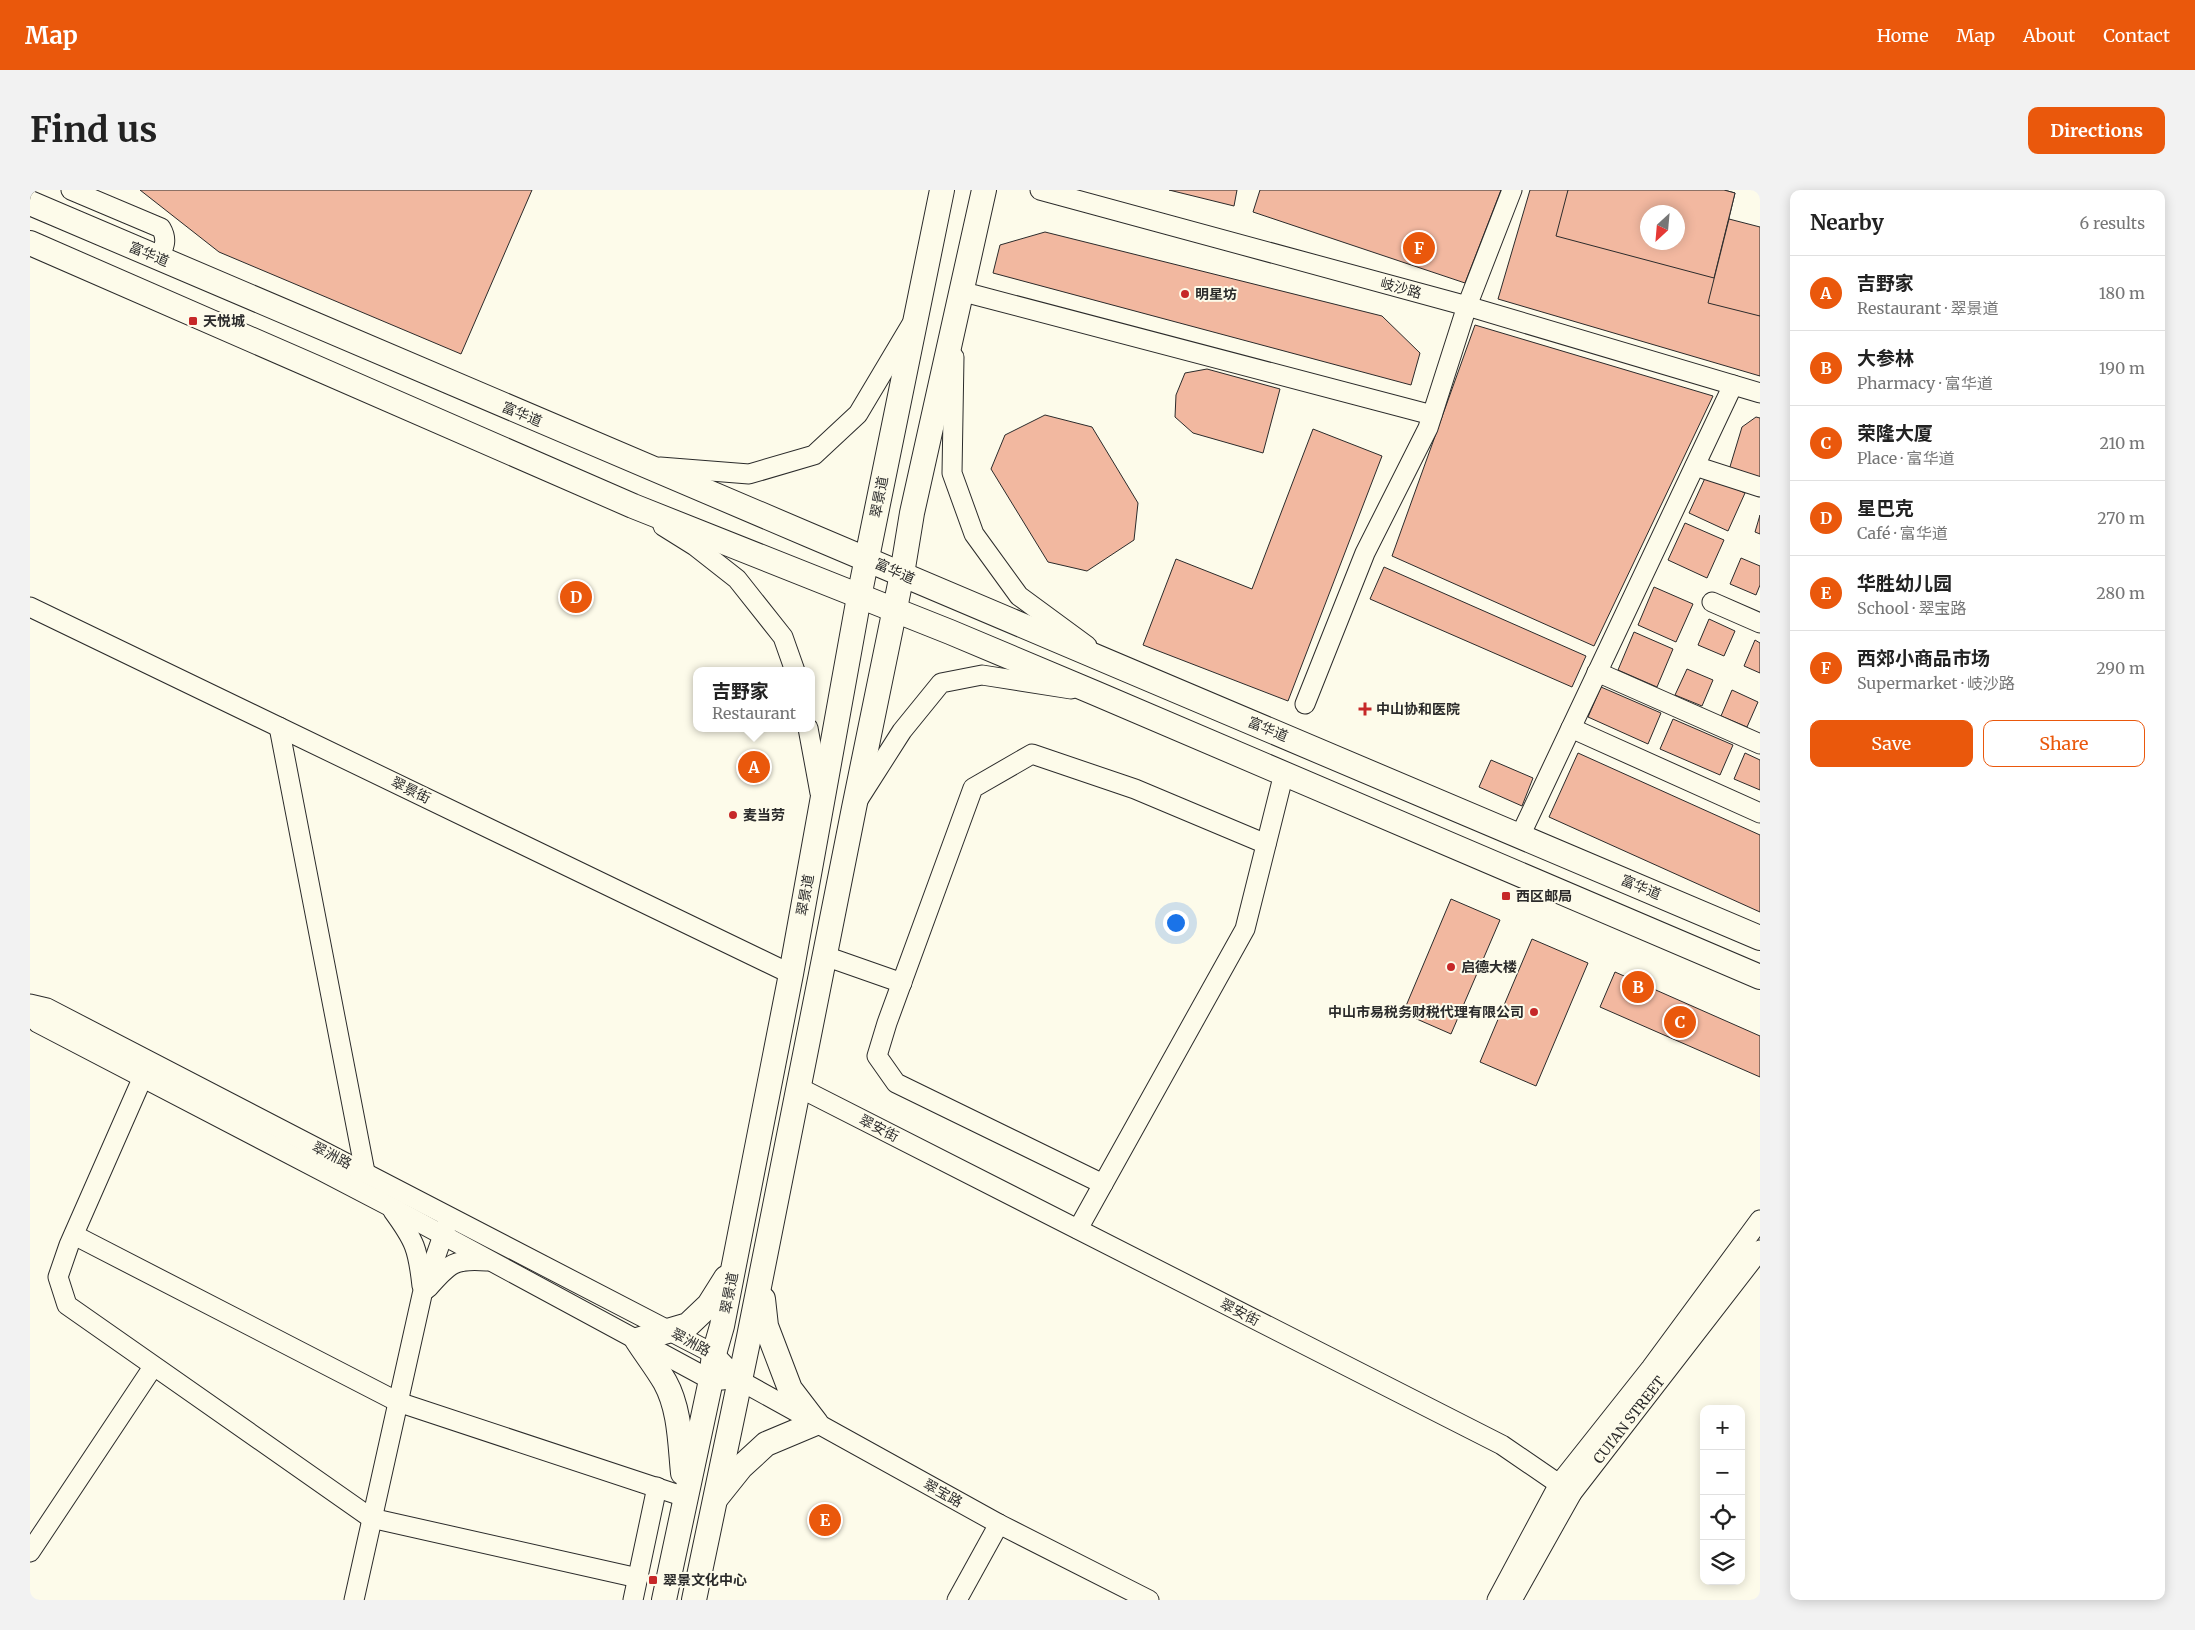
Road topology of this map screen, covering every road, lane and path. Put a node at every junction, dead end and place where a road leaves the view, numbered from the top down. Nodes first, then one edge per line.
1 (71, 190) edge
2 (942, 190) edge
3 (984, 190) edge
4 (1040, 190) edge
5 (1512, 190) edge
6 (102, 197) edge
7 (30, 203) edge
8 (30, 243) edge
9 (159, 258) junction
10 (960, 291) junction
11 (1467, 306) junction
12 (916, 318) junction
13 (954, 328) junction
14 (1733, 385) junction
15 (1760, 393) edge
16 (1432, 415) junction
17 (643, 466) junction
18 (1695, 466) junction
19 (1760, 487) edge
20 (633, 506) junction
21 (867, 558) junction
22 (902, 574) junction
23 (859, 597) junction
24 (1712, 602) dead end
25 (30, 607) edge
26 (895, 612) junction
27 (1760, 623) edge
28 (1106, 660) junction
29 (794, 667) edge
30 (1597, 672) junction
31 (1095, 693) junction
32 (1305, 704) dead end
33 (279, 727) junction
34 (1571, 728) junction
35 (809, 732) edge
36 (1760, 744) edge
37 (1284, 773) junction
38 (821, 798) junction
39 (854, 808) junction
40 (1760, 813) edge
41 (1520, 836) junction
42 (1266, 844) junction
43 (1760, 938) edge
44 (825, 956) junction
45 (791, 974) junction
46 (1760, 977) edge
47 (902, 983) junction
48 (30, 1004) edge
49 (30, 1016) edge
50 (142, 1079) junction
51 (800, 1088) junction
52 (365, 1172) junction
53 (1103, 1184) junction
54 (391, 1207) junction
55 (451, 1216) junction
56 (1760, 1220) edge
57 (1078, 1229) junction
58 (74, 1235) junction
59 (442, 1235) junction
60 (1760, 1250) edge
61 (492, 1261) junction
62 (734, 1266) junction
63 (760, 1278) junction
64 (422, 1294) junction
65 (672, 1331) junction
66 (637, 1340) junction
67 (714, 1354) junction
68 (154, 1367) junction
69 (711, 1380) junction
70 (739, 1380) junction
71 (398, 1402) junction
72 (816, 1424) junction
73 (657, 1487) junction
74 (1565, 1489) junction
75 (685, 1497) junction
76 (713, 1502) junction
77 (371, 1518) junction
78 (999, 1524) junction
79 (30, 1552) edge
80 (638, 1578) junction
81 (354, 1600) edge
82 (633, 1600) edge
83 (664, 1600) edge
84 (694, 1600) edge
85 (957, 1600) edge
86 (1149, 1600) edge
87 (1496, 1600) edge
88 (1512, 1600) edge

1 - 6 street
2 - 12 main road, 翠景道
3 - 10 main road, 翠景道
4 - 11 street, 岐沙路
5 - 11 street
6 - 9 street
7 - 9 main road, 富华道
8 - 20 main road
9 - 17 main road, 富华道
10 - 13 main road, 翠景道
10 - 16 street
11 - 14 street, 岐沙路
11 - 16 street
12 - 17 street
12 - 21 main road, 翠景道
13 - 22 main road, 翠景道
13 - 28 street
14 - 15 street, 岐沙路
14 - 18 street
16 - 32 street
17 - 21 main road, 富华道
18 - 19 street
18 - 30 street
20 - 23 main road
20 - 29 street
21 - 22 main road, 富华道
21 - 23 main road, 翠景道
22 - 26 main road, 翠景道
22 - 28 main road, 富华道
23 - 26 main road
23 - 38 main road, 翠景道
24 - 27 street
25 - 33 street, 翠景街
26 - 31 main road
26 - 39 main road, 翠景道
28 - 41 main road, 富华道
30 - 34 street
30 - 36 street
31 - 37 main road
31 - 39 street
33 - 45 street, 翠景街
33 - 52 street
34 - 40 street
34 - 41 street
35 - 38 street
37 - 42 street
37 - 46 main road
38 - 45 main road, 翠景道
39 - 44 main road, 翠景道
41 - 43 main road, 富华道
42 - 47 street
42 - 53 street
44 - 47 street
44 - 51 main road, 翠景道
45 - 62 main road, 翠景道
47 - 53 street
48 - 52 street, 翠洲路
49 - 50 street, 翠洲路
50 - 54 street, 翠洲路
50 - 58 street
51 - 57 street, 翠安街
51 - 63 main road, 翠景道
52 - 55 street, 翠洲路
53 - 57 street
54 - 59 street, 翠洲路
54 - 64 street
55 - 59 street
55 - 65 street, 翠洲路
56 - 74 street, CUI'AN STREET
57 - 74 street, 翠安街
58 - 68 street
58 - 71 street
59 - 61 street, 翠洲路
59 - 64 street
60 - 74 street, CUI'AN STREET
61 - 64 street
61 - 66 street, 翠洲路
62 - 65 main road
62 - 67 main road, 翠景道
63 - 70 main road, 翠景道
63 - 72 main road
64 - 71 street
65 - 66 main road
65 - 67 street, 翠洲路
66 - 69 street, 翠洲路
66 - 75 main road
67 - 69 main road, 翠景道
67 - 70 street, 翠洲路
68 - 77 street
68 - 79 street
69 - 70 street, 翠洲路
69 - 75 main road, 翠景道
70 - 72 street, 翠宝路
70 - 76 main road, 翠景道
71 - 73 street
71 - 77 street
72 - 76 main road
72 - 78 street, 翠宝路
73 - 75 street
73 - 80 street
74 - 87 street
74 - 88 street, CUI'AN STREET
75 - 83 main road, 翠景道
76 - 84 main road, 翠景道
77 - 80 street
77 - 81 street
78 - 85 street
78 - 86 street, 翠宝路
80 - 82 street

